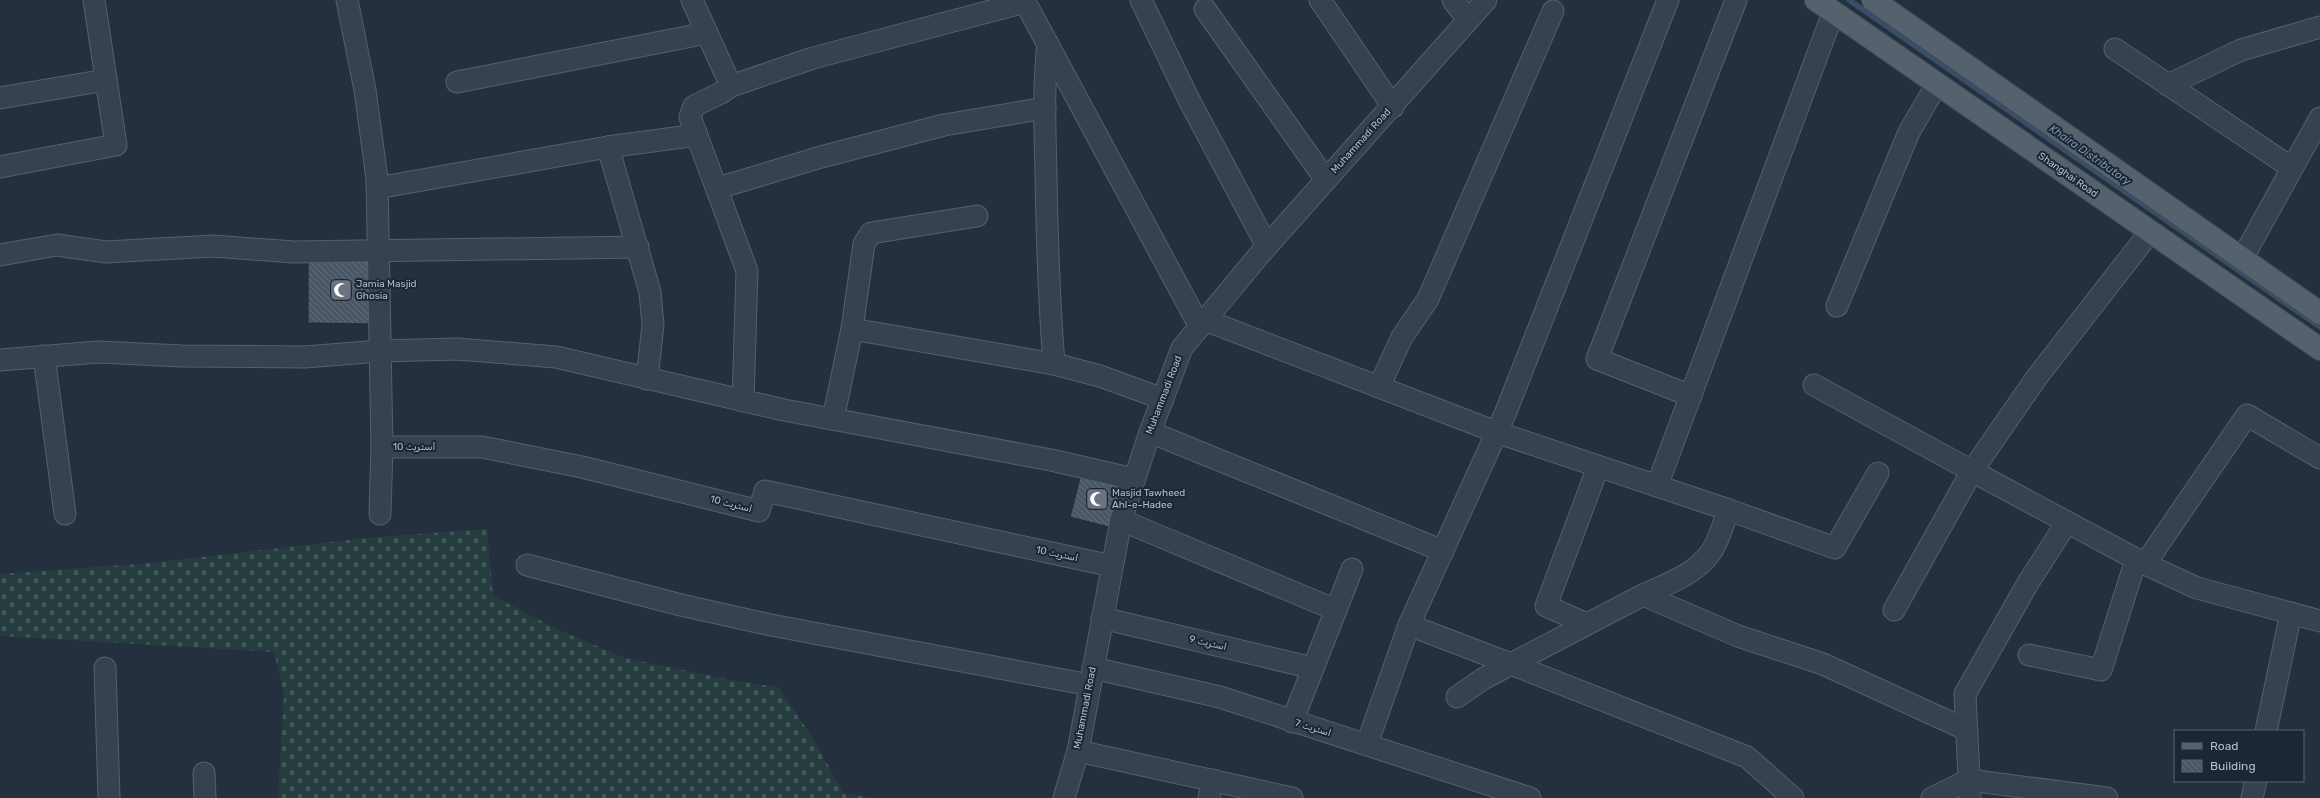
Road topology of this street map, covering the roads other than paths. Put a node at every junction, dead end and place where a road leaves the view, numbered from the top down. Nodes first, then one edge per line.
1 (94, 0) edge
2 (347, 0) edge
3 (692, 0) edge
4 (1140, 0) edge
5 (1320, 0) edge
6 (1453, 0) edge
7 (1486, 0) edge
8 (1668, 0) edge
9 (1736, 0) edge
10 (1816, 0) edge
11 (1873, 0) edge
12 (1025, 1) edge
13 (1204, 9) dead end
14 (1553, 11) dead end
15 (1833, 13) junction
16 (1468, 20) junction
17 (2320, 27) edge
18 (707, 33) junction
19 (1048, 44) junction
20 (2115, 49) dead end
21 (106, 80) junction
22 (457, 82) dead end
23 (1936, 84) junction
24 (2168, 85) junction
25 (731, 86) junction
26 (0, 98) edge
27 (1393, 107) junction
28 (1045, 108) junction
29 (2320, 118) edge
30 (697, 135) junction
31 (608, 148) junction
32 (0, 167) edge
33 (2292, 168) junction
34 (1326, 180) junction
35 (377, 188) junction
36 (718, 188) junction
37 (977, 216) dead end
38 (2150, 232) junction
39 (1267, 246) junction
40 (638, 248) junction
41 (378, 250) junction
42 (0, 255) edge
43 (2242, 259) junction
44 (1837, 306) dead end
45 (2320, 313) edge
46 (1202, 323) junction
47 (852, 329) junction
48 (2320, 349) edge
49 (380, 352) junction
50 (44, 356) junction
51 (0, 360) edge
52 (1054, 364) junction
53 (647, 379) junction
54 (1814, 385) dead end
55 (1379, 387) junction
56 (1691, 396) junction
57 (1163, 399) junction
58 (743, 401) junction
59 (833, 419) junction
60 (1150, 432) junction
61 (1496, 432) junction
62 (382, 447) junction
63 (2320, 458) edge
64 (1598, 467) junction
65 (1972, 471) junction
66 (1878, 473) dead end
67 (1134, 479) junction
68 (1657, 486) junction
69 (1729, 510) junction
70 (65, 514) dead end
71 (380, 514) dead end
72 (1121, 520) junction
73 (2067, 522) junction
74 (1443, 551) junction
75 (2141, 562) junction
76 (527, 565) dead end
77 (1112, 566) junction
78 (1352, 569) dead end
79 (1643, 595) junction
80 (1336, 610) junction
81 (1894, 610) dead end
82 (2291, 613) junction
83 (1102, 618) junction
84 (2320, 621) edge
85 (1587, 624) junction
86 (1409, 625) junction
87 (2029, 655) dead end
88 (1511, 664) junction
89 (105, 668) dead end
90 (1313, 668) junction
91 (1092, 676) junction
92 (1457, 698) dead end
93 (1292, 722) junction
94 (1967, 730) junction
95 (2266, 730) edge
96 (1367, 744) junction
97 (1078, 751) junction
98 (204, 773) dead end
99 (2256, 782) edge
100 (1211, 789) edge
101 (1970, 789) edge
102 (109, 798) edge
103 (205, 798) edge
104 (1064, 798) edge
105 (1292, 798) edge
106 (1530, 798) edge
107 (1793, 798) edge
108 (1932, 798) edge
109 (2107, 798) edge
110 (2252, 798) edge

1 - 21 street
2 - 35 street
3 - 18 street
4 - 39 street
5 - 27 street
6 - 16 street
7 - 16 street, Muhammadi Road
8 - 61 street
9 - 56 street
10 - 15 main road, Shanghai Road
11 - 43 main road
12 - 19 street
12 - 25 street
13 - 34 street
14 - 55 street
15 - 23 main road, Shanghai Road
15 - 56 street
16 - 27 street, Muhammadi Road
17 - 24 street
18 - 22 street
18 - 25 street
19 - 28 street
19 - 46 street
20 - 24 street
21 - 26 street
21 - 32 street
23 - 38 main road, Shanghai Road
23 - 44 street
24 - 33 street
25 - 30 street
27 - 34 street, Muhammadi Road
28 - 36 street
28 - 52 street
29 - 33 street
30 - 31 street
30 - 36 street
31 - 35 street
31 - 40 street
33 - 43 street
34 - 39 street, Muhammadi Road
35 - 41 street
36 - 58 street
37 - 47 street
38 - 48 main road, Shanghai Road
38 - 65 street
39 - 46 street, Muhammadi Road
40 - 41 street
40 - 53 street
41 - 42 street
41 - 49 street
43 - 45 main road
46 - 55 street
46 - 57 street, Muhammadi Road
47 - 52 street
47 - 59 street
49 - 50 street
49 - 53 street
49 - 62 street
50 - 51 street
50 - 70 street
52 - 57 street
53 - 58 street
54 - 65 street
55 - 61 street
56 - 68 street
57 - 60 street, Muhammadi Road
58 - 59 street
59 - 67 street
60 - 67 street, Muhammadi Road
60 - 74 street
61 - 64 street
61 - 74 street
62 - 71 street
62 - 77 street, اسٹریٹ 10
63 - 75 street
64 - 68 street
64 - 85 street
65 - 73 street
65 - 81 street
66 - 69 street
67 - 72 street, Muhammadi Road
68 - 69 street
69 - 79 street
72 - 77 street, Muhammadi Road
72 - 80 street
73 - 75 street
73 - 94 street
74 - 86 street
75 - 82 street
75 - 87 street
76 - 91 street, اسٹریٹ 7
77 - 83 street, Muhammadi Road
78 - 80 street
79 - 85 street
79 - 94 street
80 - 90 street
82 - 84 street
82 - 95 street
83 - 90 street, اسٹریٹ 9
83 - 91 street, Muhammadi Road
85 - 88 street
86 - 88 street
86 - 96 street
88 - 92 street
88 - 107 street
89 - 102 street
90 - 93 street
91 - 93 street, اسٹریٹ 7
91 - 97 street, Muhammadi Road
93 - 96 street, اسٹریٹ 7
94 - 101 street
96 - 106 street, اسٹریٹ 7
97 - 100 street
97 - 104 street, Muhammadi Road
98 - 103 street
99 - 110 street
100 - 105 street
101 - 108 street
101 - 109 street

